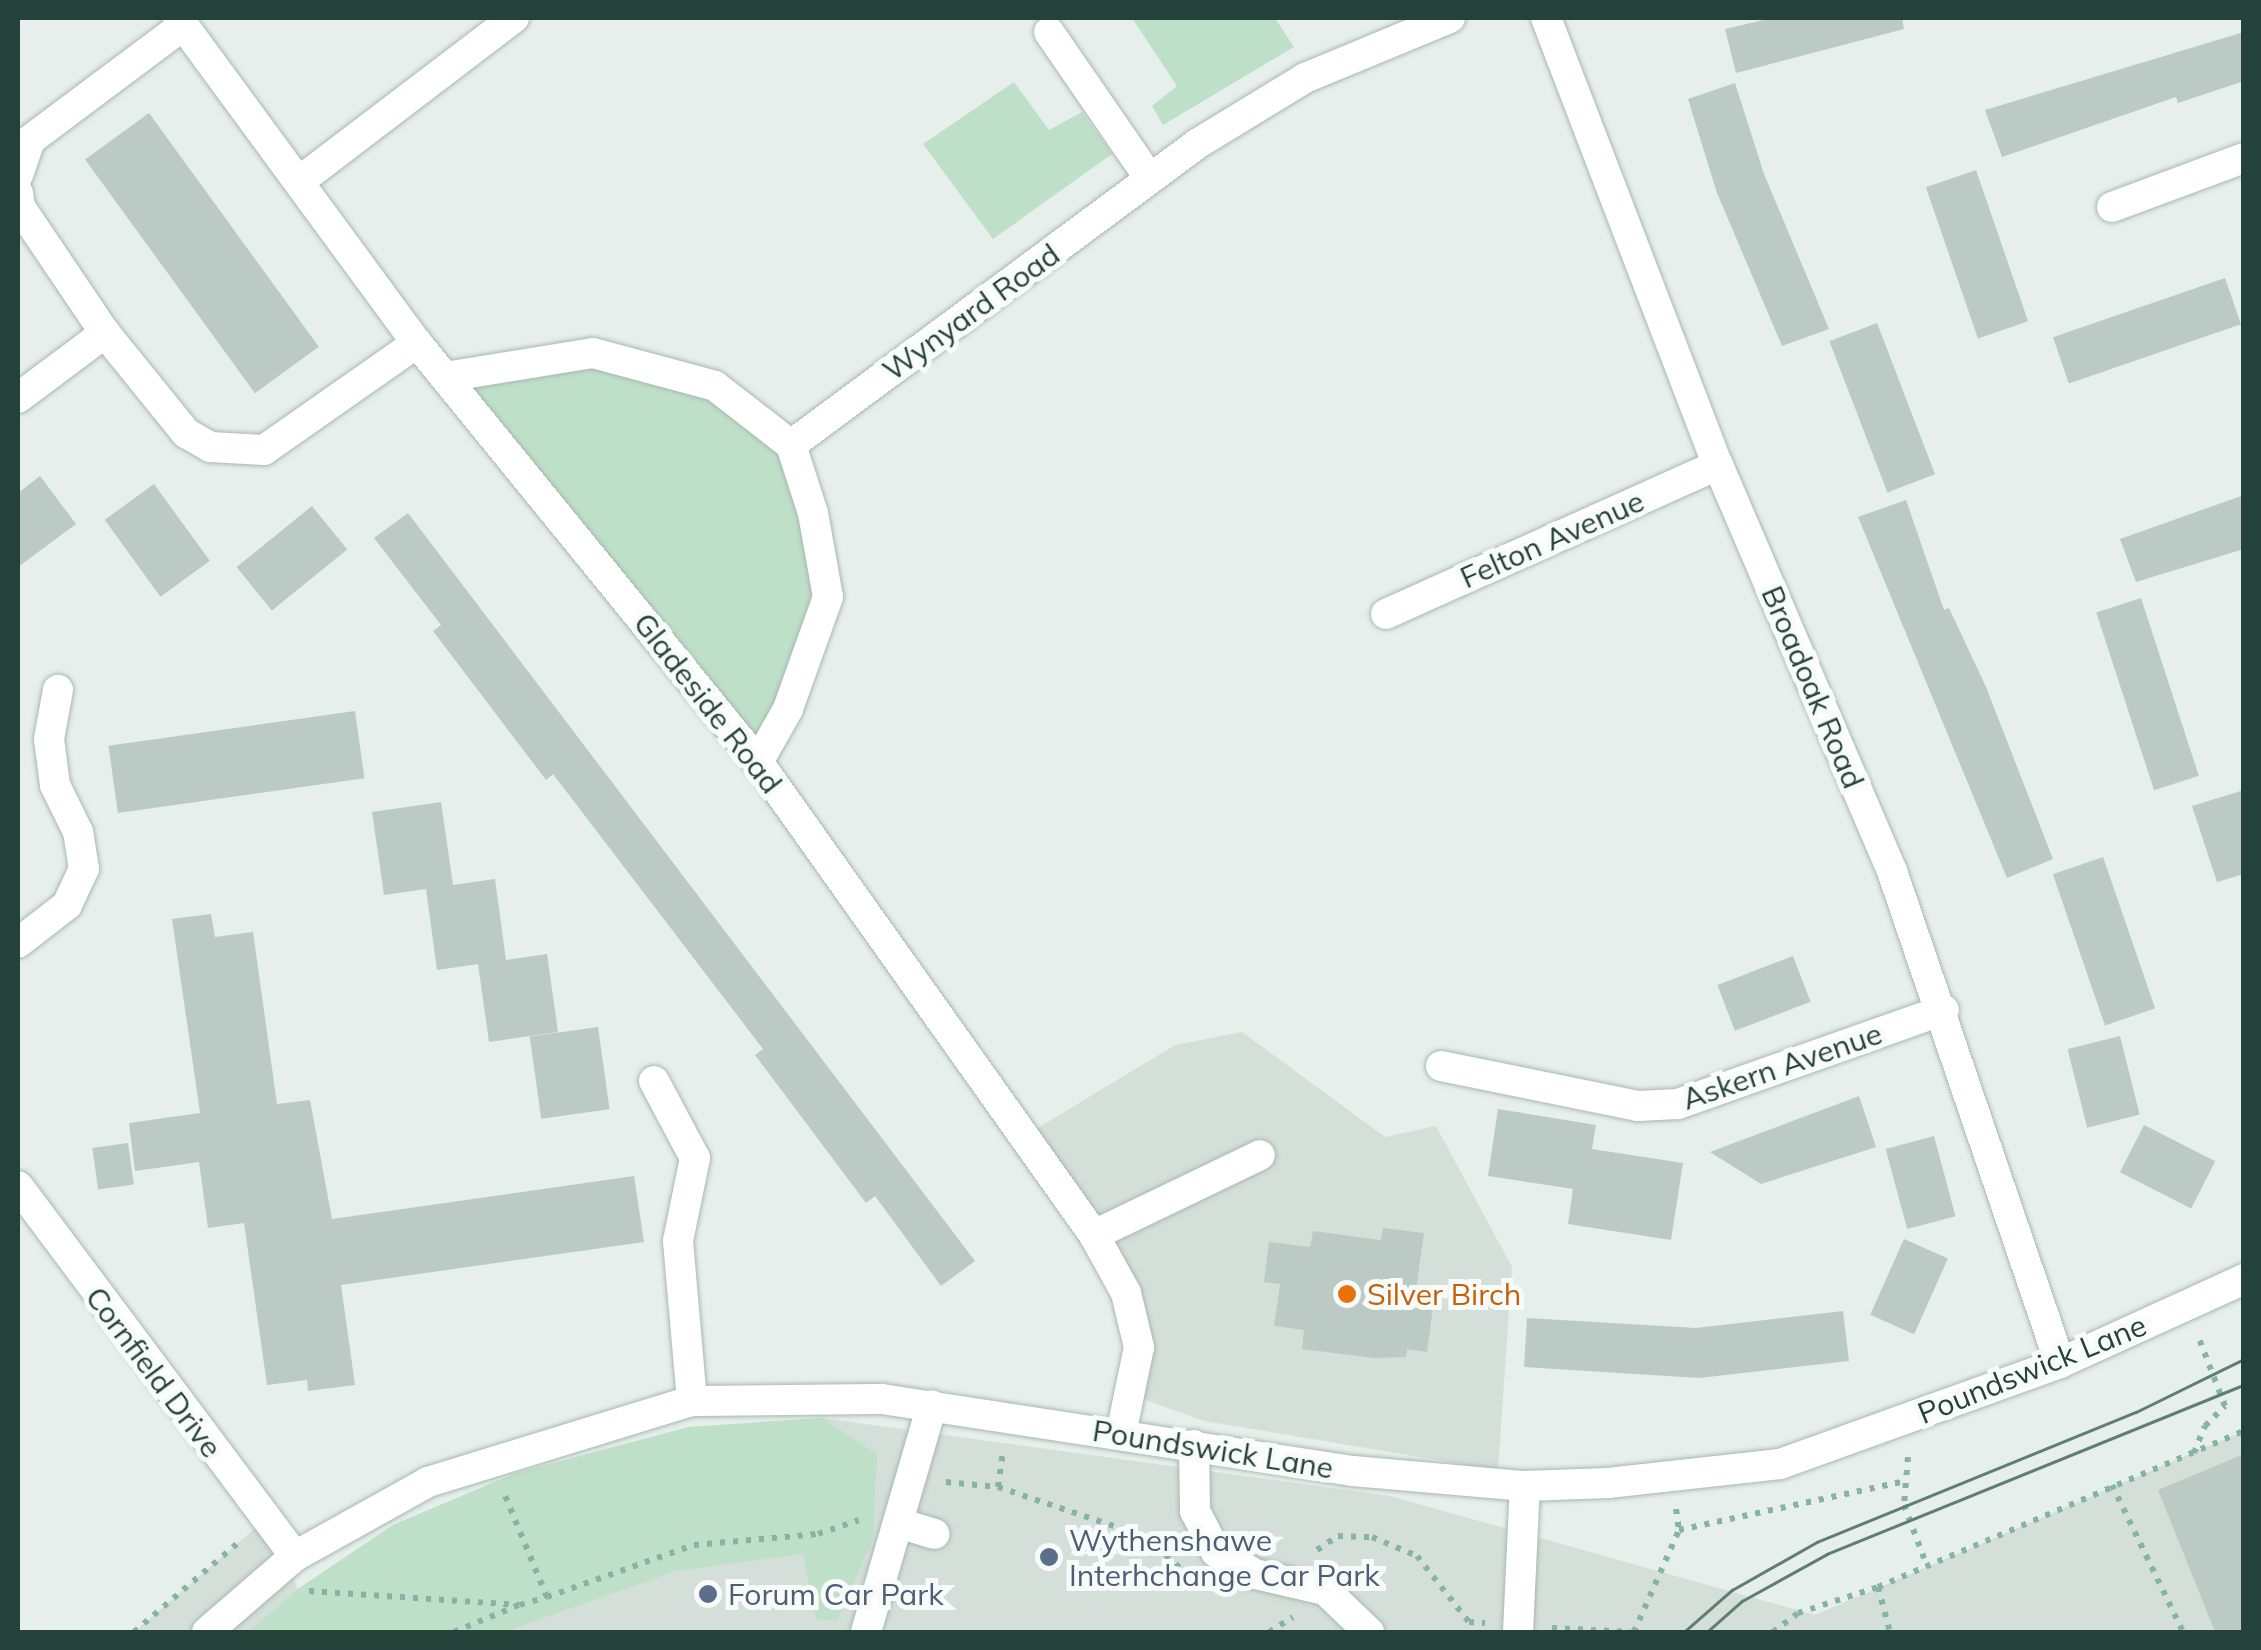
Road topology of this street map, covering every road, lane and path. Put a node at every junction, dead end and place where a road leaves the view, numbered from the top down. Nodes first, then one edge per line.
1 (514, 18) edge
2 (1450, 18) edge
3 (1546, 18) edge
4 (179, 22) edge
5 (1049, 32) dead end
6 (2244, 158) edge
7 (18, 175) edge
8 (1150, 179) junction
9 (300, 180) junction
10 (18, 193) edge
11 (2112, 207) dead end
12 (105, 333) junction
13 (417, 343) junction
14 (446, 378) junction
15 (18, 398) edge
16 (791, 445) junction
17 (1718, 464) junction
18 (1386, 614) dead end
19 (58, 690) dead end
20 (758, 762) junction
21 (18, 942) edge
22 (1944, 1010) junction
23 (1441, 1066) dead end
24 (654, 1081) dead end
25 (1260, 1155) dead end
26 (18, 1186) edge
27 (1094, 1235) junction
28 (2230, 1285) edge
29 (2060, 1363) junction
30 (692, 1400) junction
31 (932, 1405) junction
32 (1008, 1417) junction
33 (1911, 1418) junction
34 (2244, 1432) edge
35 (1121, 1434) junction
36 (1194, 1445) junction
37 (2193, 1454) junction
38 (491, 1460) junction
39 (2112, 1485) junction
40 (913, 1486) junction
41 (1525, 1486) junction
42 (998, 1487) junction
43 (266, 1518) junction
44 (902, 1524) junction
45 (1679, 1530) dead end
46 (934, 1534) dead end
47 (287, 1563) junction
48 (1926, 1566) junction
49 (1193, 1580) dead end
50 (1878, 1587) junction
51 (1308, 1588) junction
52 (547, 1597) junction
53 (520, 1605) junction
54 (1272, 1618) dead end
55 (1290, 1624) dead end
56 (873, 1630) edge
57 (1518, 1630) edge
58 (1603, 1631) edge
59 (134, 1632) edge
60 (207, 1632) edge
61 (454, 1632) edge
62 (1369, 1632) edge
63 (1632, 1632) edge
64 (1773, 1632) edge
65 (1890, 1632) edge
66 (2182, 1632) edge

1 - 9 street
2 - 8 street, Wynyard Road
3 - 17 street, Broadoak Road
4 - 7 street
4 - 9 street, Gladeside Road
5 - 8 street
6 - 11 street
8 - 16 street, Wynyard Road
9 - 13 street, Gladeside Road
10 - 12 street
12 - 13 street
12 - 15 street
13 - 14 street, Gladeside Road
14 - 16 street
14 - 20 street, Gladeside Road
16 - 20 street
17 - 18 street, Felton Avenue
17 - 22 street, Broadoak Road
19 - 21 street
20 - 27 street, Gladeside Road
22 - 23 street, Askern Avenue
22 - 29 street, Broadoak Road
24 - 30 street
25 - 27 street
26 - 43 street, Cornfield Drive
27 - 35 street, Gladeside Road
28 - 29 street, Poundswick Lane
28 - 37 path
29 - 33 street, Poundswick Lane
30 - 31 street, Poundswick Lane
30 - 38 street, Poundswick Lane
31 - 32 street, Poundswick Lane
31 - 40 street
32 - 35 street, Poundswick Lane
32 - 42 path
33 - 41 street, Poundswick Lane
33 - 48 path
34 - 37 path
35 - 36 street, Poundswick Lane
36 - 41 street, Poundswick Lane
36 - 51 street
37 - 39 path
38 - 47 street, Poundswick Lane
38 - 52 path
39 - 48 path
39 - 66 path
40 - 42 path
40 - 44 street
40 - 52 path
41 - 57 street
42 - 49 path
43 - 47 street, Cornfield Drive
43 - 59 path
44 - 46 street
44 - 56 street
45 - 63 path
47 - 53 path
47 - 60 street, Poundswick Lane
48 - 50 path
50 - 64 path
50 - 65 path
51 - 57 path
51 - 62 street
52 - 53 path
53 - 61 path
54 - 55 path
57 - 58 path
58 - 63 path

